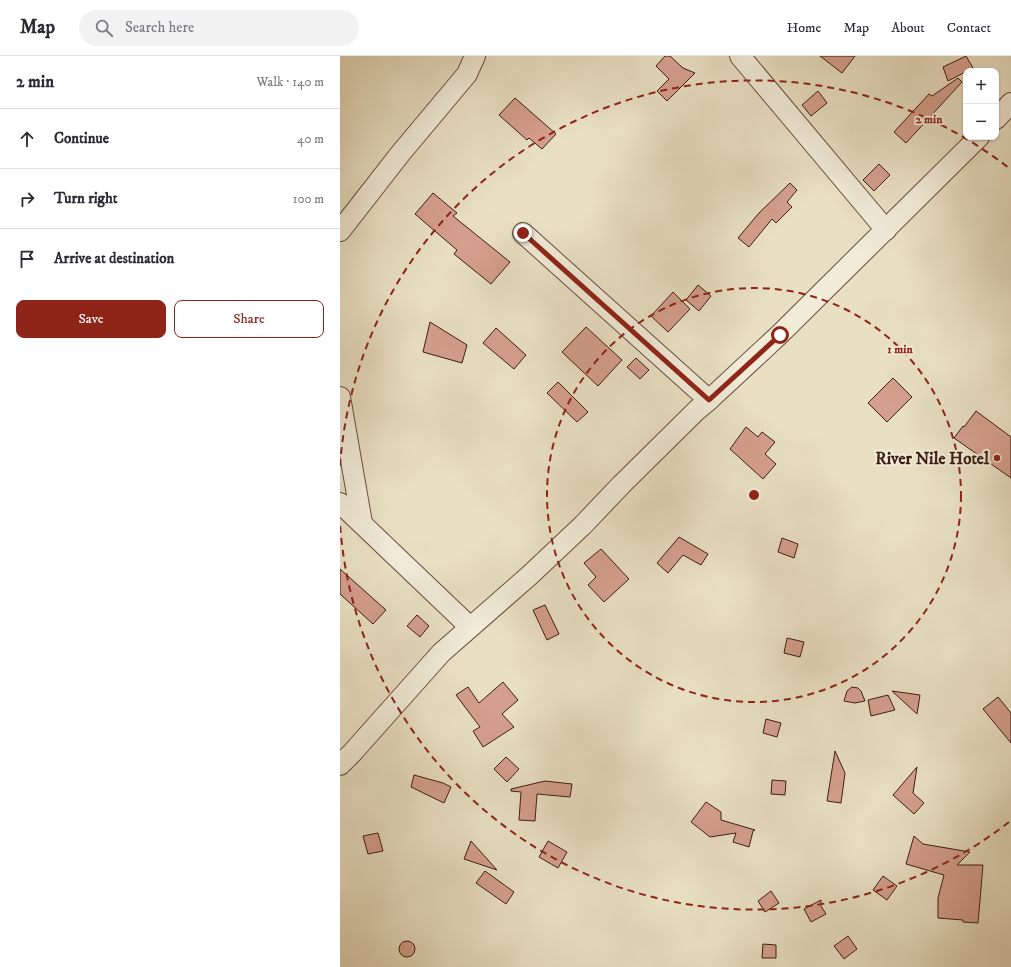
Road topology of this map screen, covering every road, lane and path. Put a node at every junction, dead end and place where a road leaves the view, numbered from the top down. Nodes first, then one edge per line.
1 (475, 56) edge
2 (740, 56) edge
3 (1011, 102) edge
4 (999, 116) edge
5 (976, 140) edge
6 (886, 230) junction
7 (340, 231) edge
8 (523, 233) dead end
9 (340, 397) edge
10 (709, 400) junction
11 (340, 503) edge
12 (362, 524) junction
13 (470, 627) junction
14 (340, 765) edge

1 - 7 street
2 - 6 street
3 - 4 street
5 - 6 street
6 - 10 street
8 - 10 street
9 - 12 street
10 - 13 street
11 - 12 street
12 - 13 street
13 - 14 street

